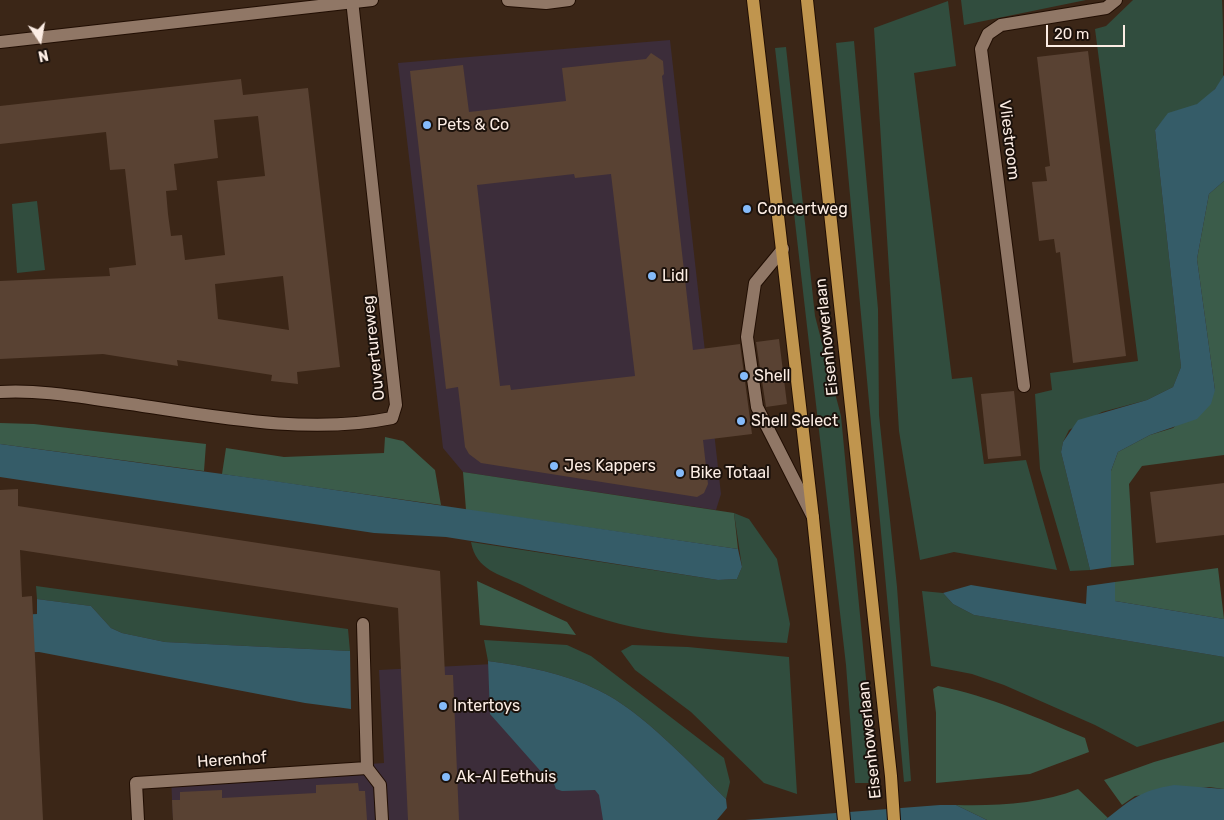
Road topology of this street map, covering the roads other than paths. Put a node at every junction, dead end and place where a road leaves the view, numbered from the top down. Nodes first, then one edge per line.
1 (372, 0) edge
2 (508, 0) edge
3 (569, 0) edge
4 (753, 0) edge
5 (807, 0) edge
6 (1116, 0) edge
7 (352, 1) edge
8 (0, 42) edge
9 (783, 249) junction
10 (1024, 386) dead end
11 (0, 392) edge
12 (813, 518) junction
13 (363, 624) dead end
14 (367, 768) junction
15 (138, 820) edge
16 (382, 820) edge
17 (844, 820) edge
18 (894, 820) edge

1 - 7 street
2 - 3 street
4 - 9 main road, Eisenhowerlaan
5 - 18 main road, Eisenhowerlaan
6 - 10 street, Vliestroom
7 - 8 street
7 - 11 street, Ouvertureweg
9 - 12 main road, Eisenhowerlaan
9 - 12 street, Eisenhowerlaan
12 - 17 main road, Eisenhowerlaan
13 - 14 street
14 - 15 street, Herenhof
14 - 16 street

